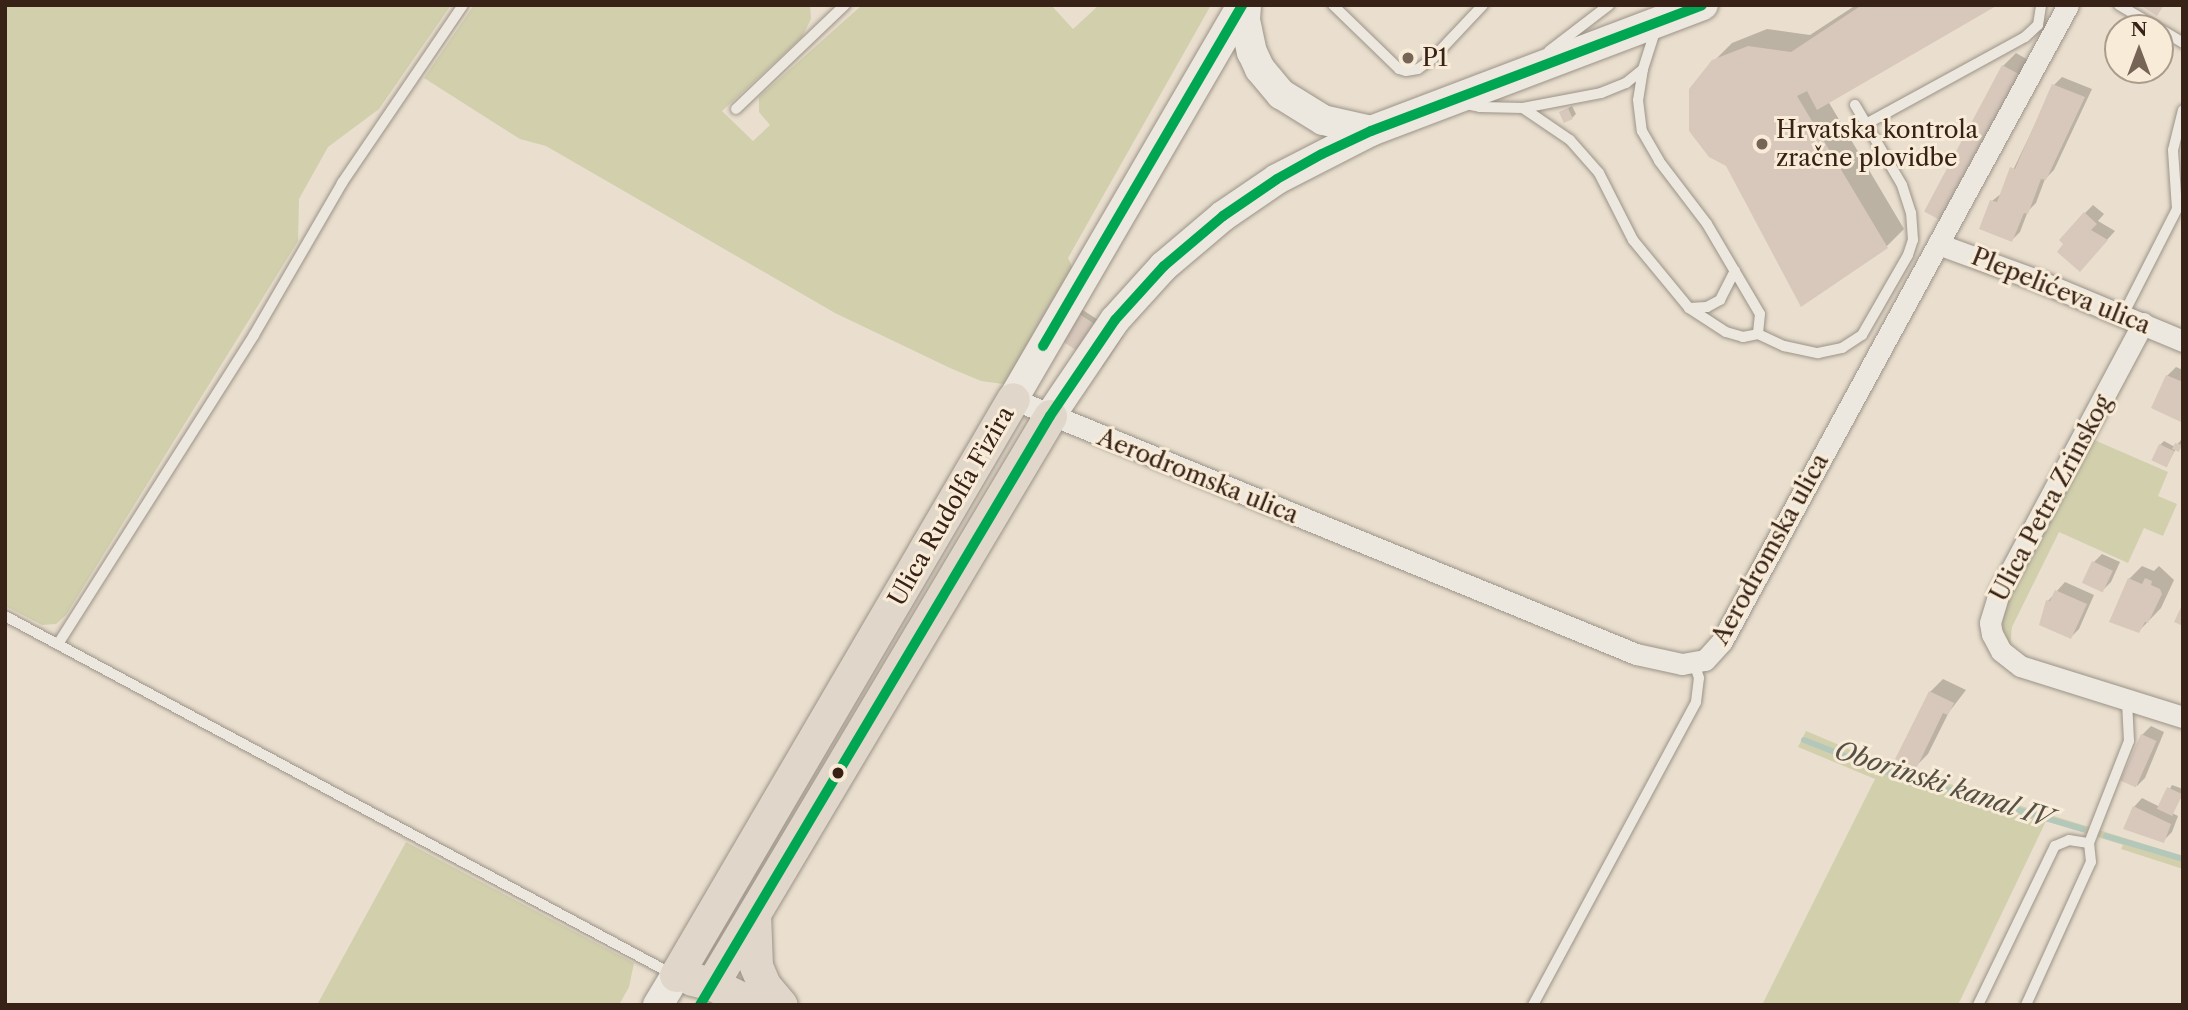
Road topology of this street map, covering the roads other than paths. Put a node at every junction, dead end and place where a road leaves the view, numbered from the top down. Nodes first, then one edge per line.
1 (463, 5) edge
2 (845, 5) edge
3 (1244, 5) edge
4 (1483, 5) edge
5 (1609, 5) edge
6 (1703, 5) edge
7 (2041, 5) edge
8 (2068, 5) edge
9 (1337, 9) edge
10 (1659, 14) edge
11 (1643, 69) junction
12 (1515, 75) junction
13 (1452, 100) junction
14 (1855, 105) dead end
15 (1523, 108) junction
16 (736, 109) dead end
17 (2183, 110) edge
18 (1866, 124) junction
19 (1371, 131) junction
20 (1938, 244) junction
21 (1735, 271) junction
22 (1689, 308) junction
23 (2123, 315) junction
24 (2143, 323) junction
25 (1758, 334) junction
26 (2183, 341) edge
27 (1013, 399) junction
28 (1050, 416) junction
29 (5, 616) edge
30 (58, 644) junction
31 (1694, 663) junction
32 (2127, 701) junction
33 (2183, 717) edge
34 (2089, 844) junction
35 (754, 912) junction
36 (676, 975) junction
37 (704, 999) edge
38 (658, 1005) edge
39 (755, 1005) edge
40 (781, 1005) edge
41 (1533, 1005) edge
42 (1978, 1005) edge
43 (2026, 1005) edge

1 - 30 lane
2 - 16 lane
3 - 19 street
3 - 27 street, Ulica Rudolfa Fizira
4 - 9 lane
5 - 12 lane
6 - 10 street, Ulica Rudolfa Fizira
7 - 18 lane
8 - 20 street, Aerodromska ulica
10 - 11 lane
10 - 12 street, Ulica Rudolfa Fizira
11 - 15 lane
11 - 21 lane
12 - 13 street, Ulica Rudolfa Fizira
13 - 15 lane
13 - 19 street, Ulica Rudolfa Fizira
14 - 18 lane
15 - 22 lane
17 - 23 lane
18 - 25 lane
19 - 28 street, Ulica Rudolfa Fizira
20 - 23 street, Plepelićeva ulica
20 - 31 street, Aerodromska ulica
21 - 22 lane
21 - 25 lane
22 - 25 lane
23 - 24 street, Plepelićeva ulica
24 - 26 street, Plepelićeva ulica
24 - 32 street, Ulica Petra Zrinskog
27 - 28 street, Aerodromska ulica
27 - 36 main road, Ulica Rudolfa Fizira
28 - 31 street, Aerodromska ulica
28 - 35 main road, Ulica Rudolfa Fizira
29 - 30 lane
30 - 36 lane
31 - 41 lane
32 - 33 street, Ulica Petra Zrinskog
32 - 34 lane
34 - 42 lane
34 - 43 lane
35 - 37 main road, Ulica Rudolfa Fizira
35 - 40 main road
36 - 37 main road
36 - 38 street, Ulica Rudolfa Fizira
37 - 39 main road

